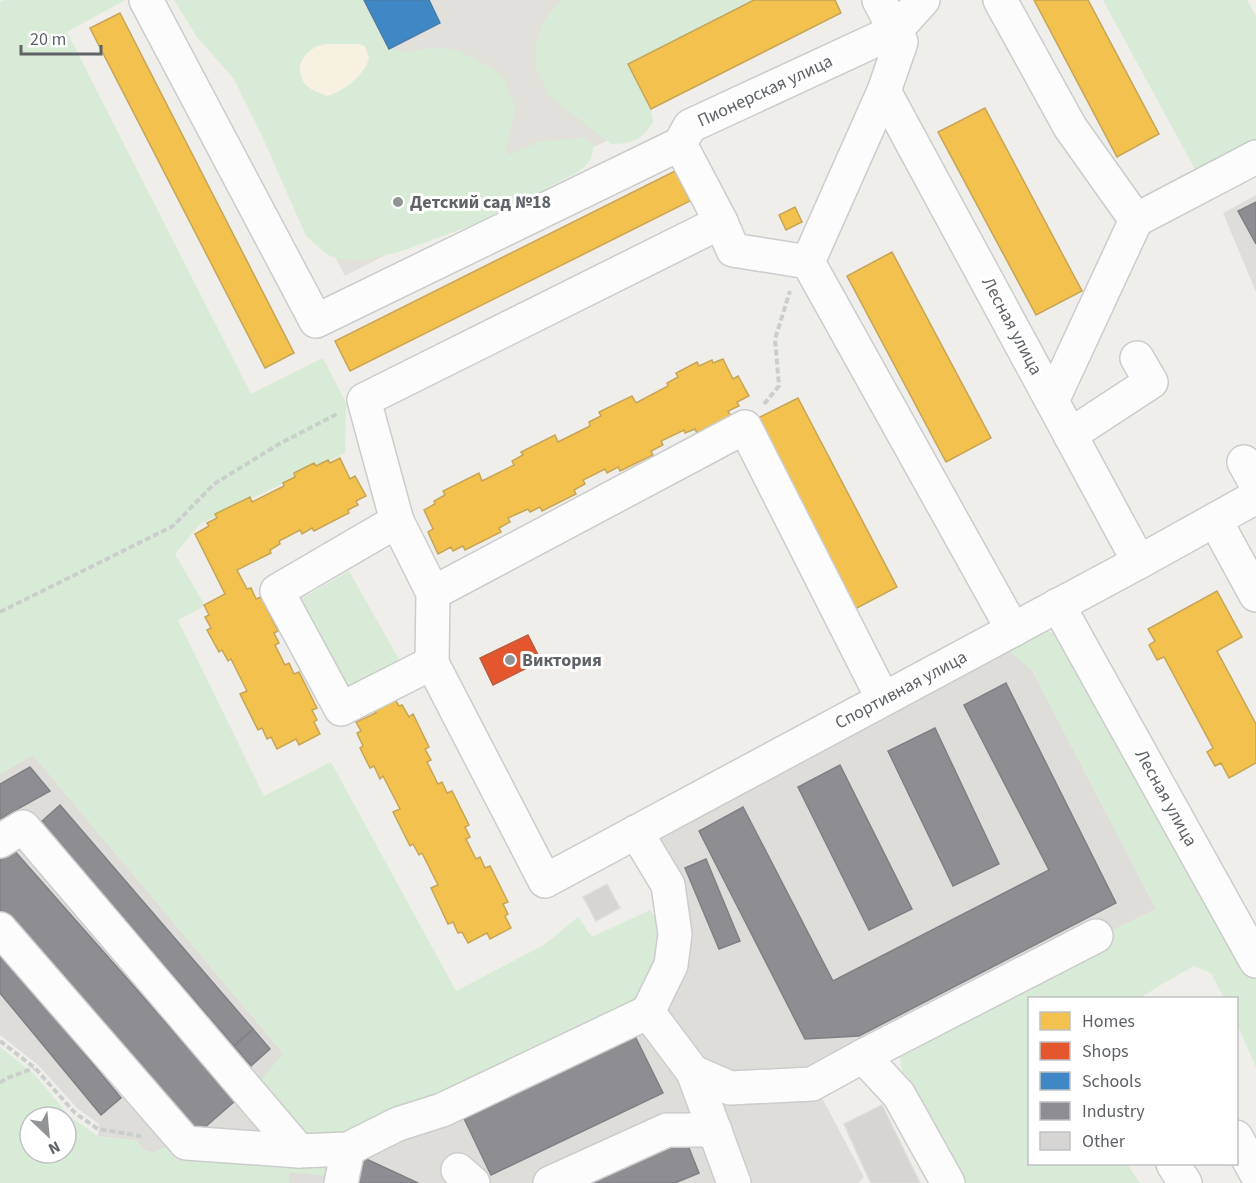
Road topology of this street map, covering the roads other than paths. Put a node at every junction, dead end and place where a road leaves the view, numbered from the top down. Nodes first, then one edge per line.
1 (146, 0) edge
2 (879, 0) edge
3 (923, 0) edge
4 (1000, 0) edge
5 (895, 31) junction
6 (884, 91) junction
7 (680, 144) junction
8 (1256, 157) edge
9 (1136, 220) junction
10 (721, 222) junction
11 (808, 262) junction
12 (1137, 358) dead end
13 (1052, 401) junction
14 (1070, 435) junction
15 (1256, 497) edge
16 (1215, 520) junction
17 (397, 521) junction
18 (1139, 562) junction
19 (433, 593) junction
20 (1256, 595) edge
21 (1058, 604) junction
22 (1013, 630) junction
23 (432, 663) junction
24 (883, 699) junction
25 (636, 832) junction
26 (0, 841) edge
27 (0, 929) edge
28 (1096, 936) dead end
29 (1256, 961) edge
30 (648, 1012) junction
31 (863, 1056) junction
32 (693, 1072) junction
33 (715, 1130) junction
34 (1238, 1141) edge
35 (348, 1149) junction
36 (299, 1150) junction
37 (1174, 1165) edge
38 (1256, 1173) edge
39 (341, 1183) edge
40 (550, 1183) edge
41 (734, 1183) edge
42 (948, 1183) edge
43 (1185, 1183) edge

1 - 7 street, Пионерская улица
2 - 5 street
3 - 5 street, Пионерская улица
4 - 9 street
5 - 6 street
5 - 7 street, Пионерская улица
6 - 11 street
6 - 13 street, Лесная улица
7 - 10 street
8 - 9 street
9 - 13 street
10 - 11 street
10 - 17 street
11 - 22 street
12 - 14 street
13 - 14 street, Лесная улица
14 - 18 street, Лесная улица
15 - 16 street, Спортивная улица
16 - 18 street, Спортивная улица
16 - 20 street
17 - 19 street
17 - 23 street
18 - 21 street, Спортивная улица
19 - 23 street
19 - 24 street
21 - 22 street, Спортивная улица
21 - 29 street, Лесная улица
22 - 24 street, Спортивная улица
23 - 25 street, Спортивная улица
24 - 25 street, Спортивная улица
25 - 30 street
26 - 36 street
27 - 36 street
28 - 31 street
30 - 32 street
30 - 35 street
31 - 32 street
31 - 42 street
32 - 33 street
33 - 40 street
33 - 41 street
34 - 38 street
35 - 36 street
35 - 39 street
37 - 43 street

